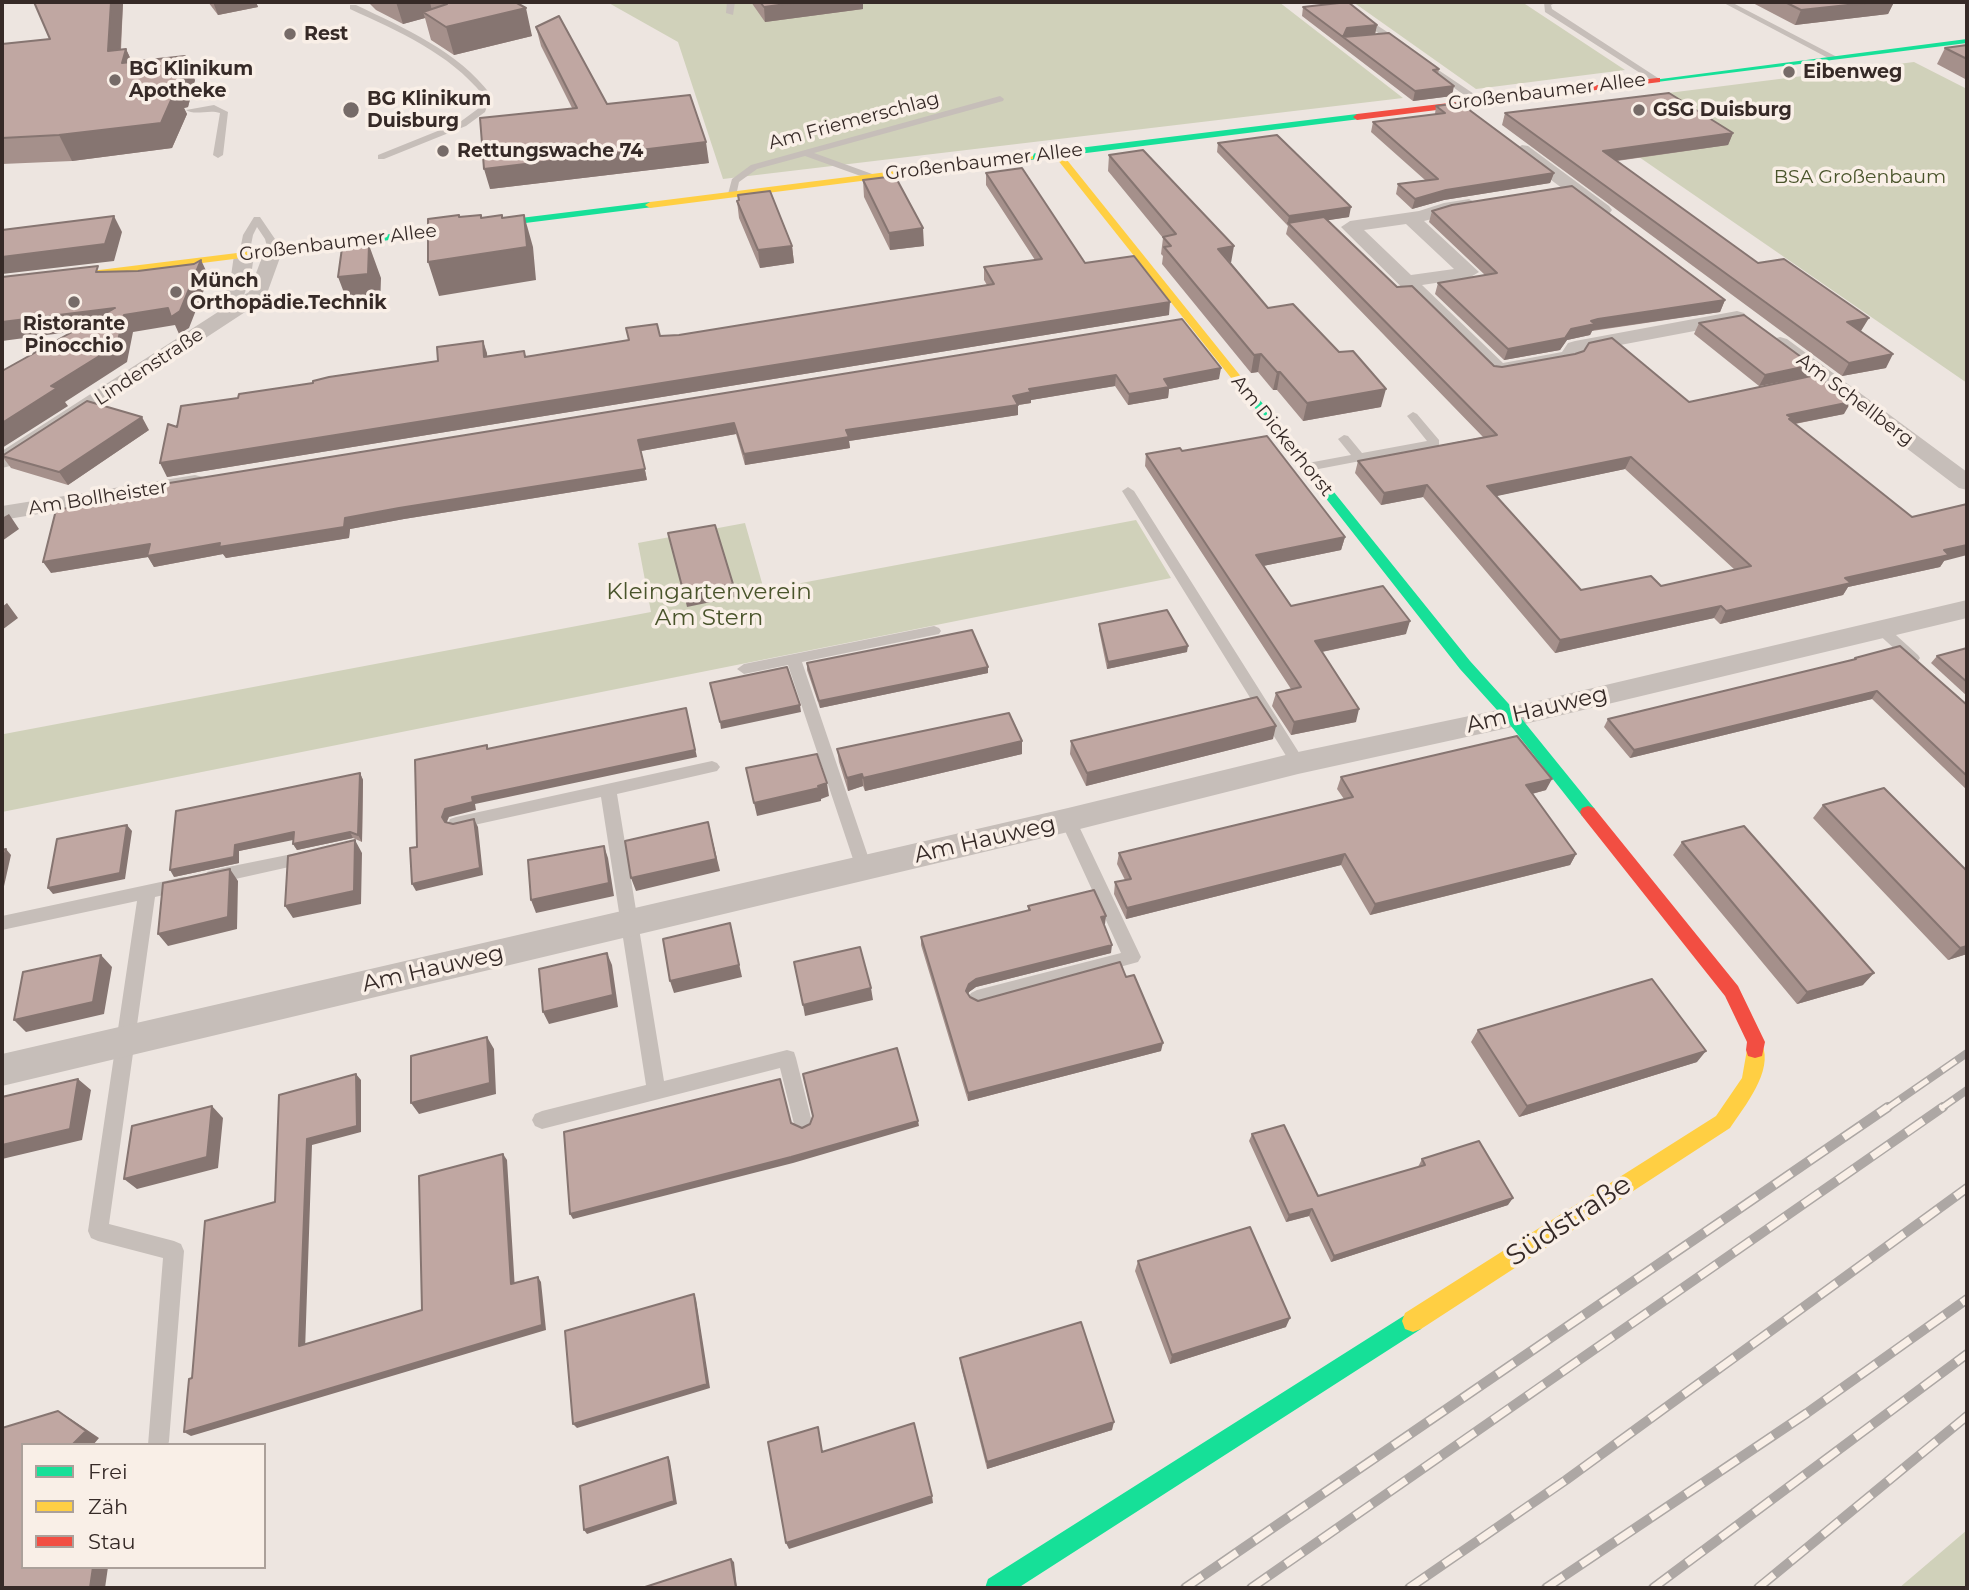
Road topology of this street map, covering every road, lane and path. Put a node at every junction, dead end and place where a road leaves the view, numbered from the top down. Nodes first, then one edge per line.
1 (720, 2) edge
2 (1553, 2) edge
3 (1726, 2) edge
4 (354, 7) dead end
5 (730, 7) edge
6 (1356, 13) edge
7 (1390, 37) junction
8 (1379, 38) edge
9 (1967, 41) edge
10 (1833, 57) junction
11 (1654, 78) junction
12 (1000, 99) dead end
13 (1477, 100) junction
14 (1458, 103) junction
15 (190, 110) dead end
16 (1479, 118) edge
17 (1511, 141) edge
18 (803, 152) junction
19 (1056, 152) junction
20 (218, 155) dead end
21 (381, 157) dead end
22 (872, 177) junction
23 (1573, 188) junction
24 (1548, 192) edge
25 (733, 194) junction
26 (1483, 202) edge
27 (1410, 218) junction
28 (1616, 220) edge
29 (273, 252) junction
30 (244, 255) junction
31 (1406, 282) junction
32 (2, 285) edge
33 (1722, 300) edge
34 (226, 317) junction
35 (1190, 320) junction
36 (1754, 324) junction
37 (1163, 325) edge
38 (1413, 416) dead end
39 (1345, 439) dead end
40 (1359, 457) junction
41 (2, 461) edge
42 (1308, 467) junction
43 (223, 477) edge
44 (1967, 483) edge
45 (1128, 491) dead end
46 (2, 513) edge
47 (1967, 609) edge
48 (1881, 629) junction
49 (934, 631) dead end
50 (794, 661) junction
51 (744, 669) dead end
52 (1929, 672) edge
53 (1511, 717) junction
54 (1298, 764) junction
55 (712, 767) dead end
56 (608, 789) junction
57 (1068, 820) junction
58 (456, 823) edge
59 (328, 852) edge
60 (864, 868) junction
61 (147, 892) junction
62 (2, 923) edge
63 (631, 923) junction
64 (976, 998) edge
65 (124, 1041) junction
66 (2, 1070) edge
67 (656, 1091) junction
68 (542, 1119) dead end
69 (802, 1122) dead end
70 (158, 1441) dead end
71 (997, 1588) edge

1 - 5 lane
2 - 11 lane
3 - 10 lane
4 - 21 lane
6 - 7 lane
7 - 8 lane
7 - 13 lane
9 - 10 main road, Großenbaumer Allee
10 - 11 main road, Großenbaumer Allee
11 - 13 main road, Großenbaumer Allee
12 - 18 lane, Am Friemerschlag
13 - 14 main road, Großenbaumer Allee
14 - 16 street
14 - 19 main road, Großenbaumer Allee
15 - 20 lane
17 - 23 street
18 - 22 lane
18 - 25 lane, Am Friemerschlag
19 - 22 main road, Großenbaumer Allee
19 - 35 main road, Am Dickerhorst
22 - 25 main road, Großenbaumer Allee
23 - 24 street
23 - 28 street
25 - 29 main road, Großenbaumer Allee
26 - 27 street
27 - 31 street
27 - 31 street
29 - 30 main road, Großenbaumer Allee
29 - 30 lane
29 - 34 street, Lindenstraße
30 - 32 main road, Großenbaumer Allee
30 - 34 street, Lindenstraße
31 - 36 street
33 - 36 street, Am Schellberg
34 - 41 street, Lindenstraße
35 - 37 street
35 - 42 main road, Am Dickerhorst
36 - 44 street, Am Schellberg
38 - 40 lane
39 - 40 lane
40 - 42 lane
42 - 53 main road, Am Dickerhorst
43 - 46 street, Am Bollheister
45 - 54 lane
47 - 48 street, Am Hauweg
48 - 52 lane
48 - 53 street, Am Hauweg
49 - 50 lane
50 - 51 lane
50 - 60 lane
53 - 54 street, Am Hauweg
53 - 71 main road, Südstraße
54 - 57 street, Am Hauweg
55 - 56 lane
56 - 58 lane
56 - 63 lane
57 - 60 street, Am Hauweg
57 - 64 lane
59 - 61 lane
60 - 63 street, Am Hauweg
61 - 62 lane
61 - 65 lane
63 - 65 street, Am Hauweg
63 - 67 lane
65 - 66 street, Am Hauweg
65 - 70 lane
67 - 68 lane
67 - 69 lane

